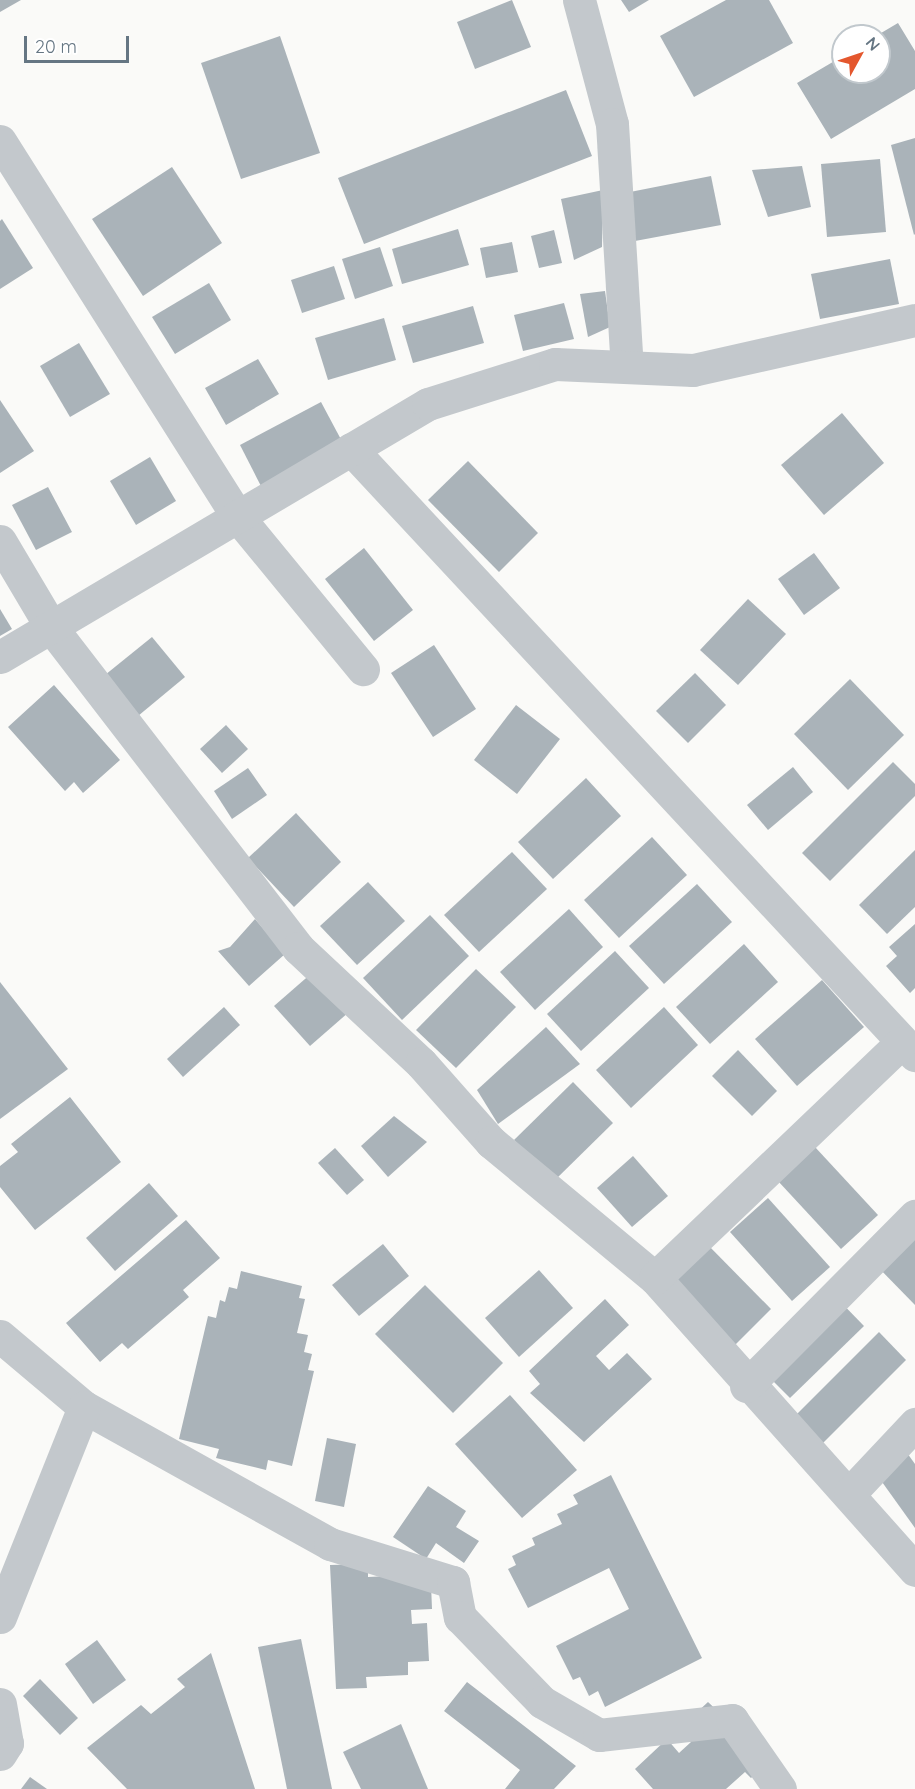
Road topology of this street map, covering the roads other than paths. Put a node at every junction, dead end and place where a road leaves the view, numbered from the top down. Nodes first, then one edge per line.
1 (579, 0) edge
2 (0, 141) edge
3 (915, 320) edge
4 (627, 367) junction
5 (351, 449) junction
6 (238, 517) junction
7 (0, 542) edge
8 (51, 627) junction
9 (0, 657) edge
10 (363, 669) dead end
11 (908, 1049) edge
12 (915, 1216) edge
13 (655, 1278) junction
14 (0, 1336) edge
15 (746, 1386) junction
16 (84, 1407) junction
17 (915, 1424) edge
18 (850, 1493) junction
19 (915, 1570) edge
20 (0, 1617) edge
21 (0, 1704) edge
22 (0, 1754) edge
23 (780, 1789) edge

1 - 4 street
2 - 6 street
3 - 4 street
4 - 5 street
5 - 6 street
5 - 11 street
6 - 8 street
6 - 10 street
7 - 8 street
8 - 9 street
8 - 13 street
11 - 13 street
12 - 15 street
13 - 15 street
14 - 16 street
15 - 18 street
16 - 20 street
16 - 23 street
17 - 18 street
18 - 19 street
21 - 22 street

